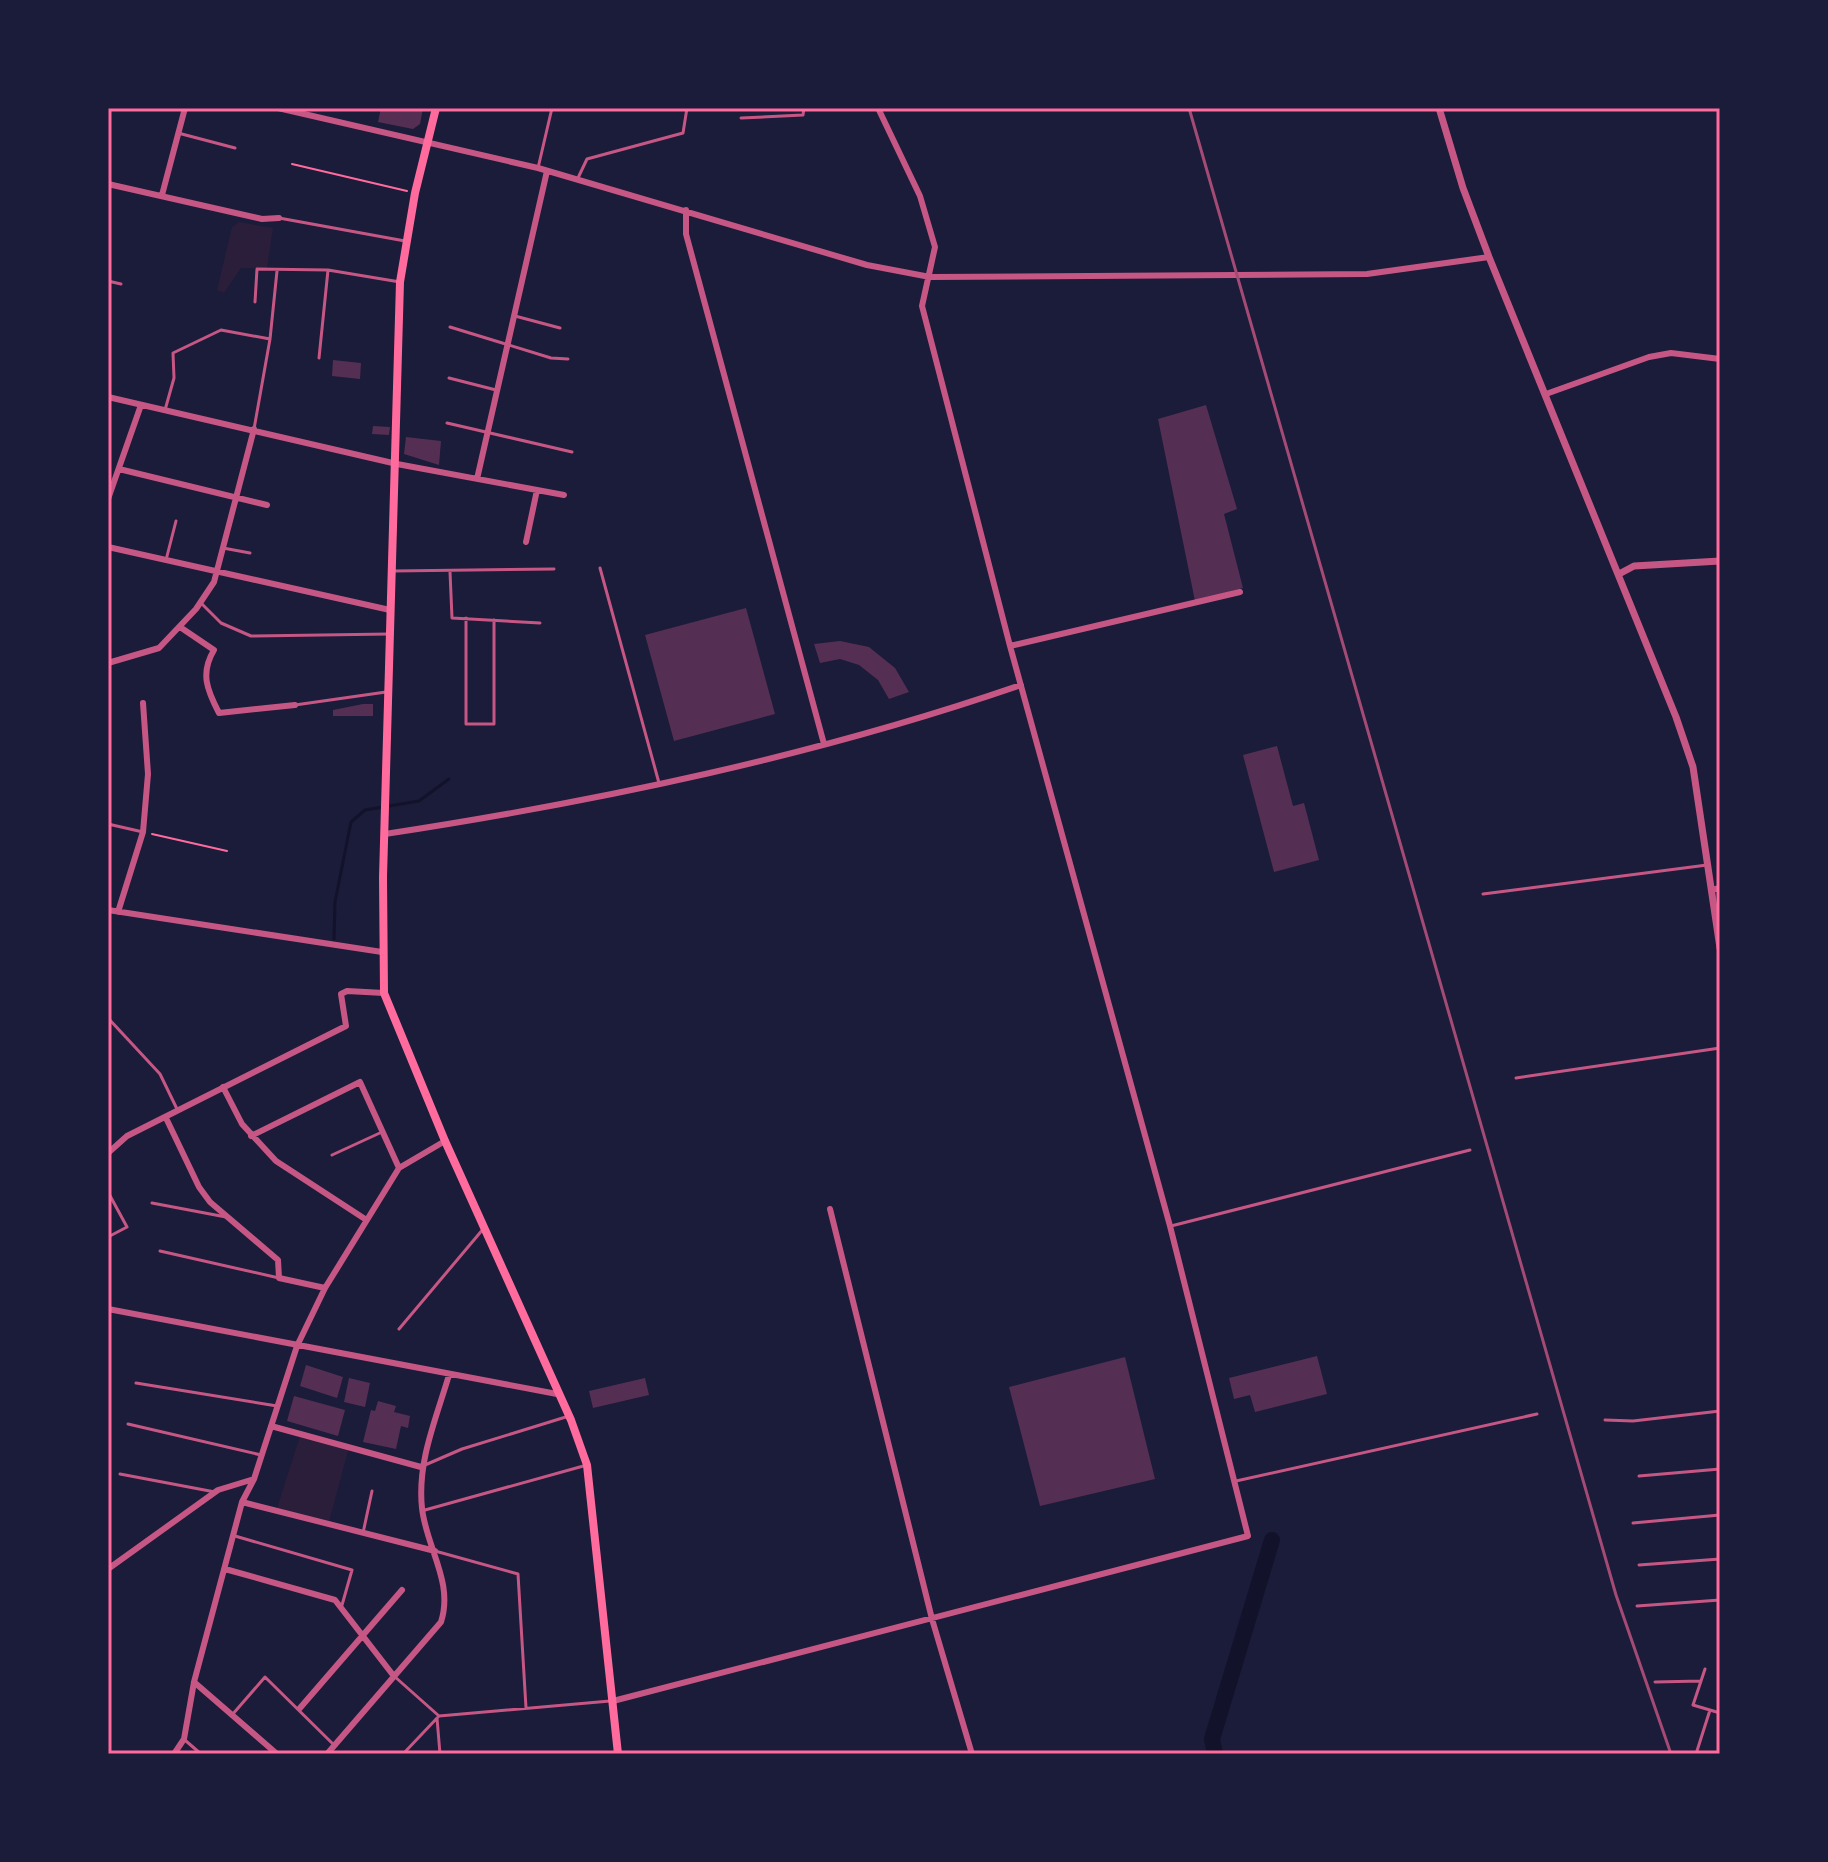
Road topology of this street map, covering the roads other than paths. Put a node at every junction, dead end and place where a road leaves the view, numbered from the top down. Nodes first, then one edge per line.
1 (185, 108) edge
2 (278, 108) edge
3 (436, 108) edge
4 (552, 108) edge
5 (687, 108) edge
6 (804, 108) edge
7 (878, 108) edge
8 (1439, 108) edge
9 (741, 118) dead end
10 (178, 133) junction
11 (426, 141) junction
12 (235, 148) dead end
13 (538, 168) junction
14 (547, 171) junction
15 (577, 180) junction
16 (108, 184) edge
17 (162, 195) junction
18 (686, 210) junction
19 (279, 218) joint
20 (407, 242) junction
21 (1489, 257) junction
22 (328, 270) junction
23 (277, 271) junction
24 (930, 277) junction
25 (108, 281) edge
26 (400, 282) junction
27 (121, 284) dead end
28 (255, 302) dead end
29 (515, 316) junction
30 (450, 327) dead end
31 (560, 328) dead end
32 (270, 339) junction
33 (508, 343) junction
34 (319, 358) dead end
35 (568, 359) dead end
36 (1720, 359) edge
37 (449, 378) dead end
38 (496, 390) junction
39 (1546, 394) junction
40 (108, 397) edge
41 (141, 405) junction
42 (165, 410) junction
43 (447, 423) dead end
44 (254, 429) junction
45 (487, 432) junction
46 (572, 452) dead end
47 (397, 464) junction
48 (119, 469) junction
49 (477, 479) junction
50 (537, 490) junction
51 (564, 495) dead end
52 (237, 497) junction
53 (108, 499) edge
54 (267, 505) dead end
55 (176, 521) dead end
56 (526, 542) dead end
57 (108, 547) edge
58 (223, 548) junction
59 (250, 553) dead end
60 (166, 560) junction
61 (1720, 561) edge
62 (600, 568) dead end
63 (554, 569) dead end
64 (393, 571) junction
65 (217, 572) junction
66 (450, 572) junction
67 (1619, 574) junction
68 (1240, 592) dead end
69 (200, 602) junction
70 (390, 610) junction
71 (466, 618) junction
72 (494, 620) junction
73 (540, 623) dead end
74 (180, 627) junction
75 (389, 634) junction
76 (1010, 646) junction
77 (108, 663) edge
78 (1021, 685) junction
79 (388, 692) junction
80 (143, 703) dead end
81 (295, 705) joint
82 (824, 744) junction
83 (659, 783) junction
84 (108, 824) edge
85 (143, 832) junction
86 (385, 834) junction
87 (1707, 865) junction
88 (1716, 889) edge
89 (1483, 894) dead end
90 (108, 910) edge
91 (118, 912) junction
92 (1720, 948) edge
93 (382, 952) junction
94 (384, 993) junction
95 (108, 1018) edge
96 (1720, 1048) edge
97 (1516, 1078) dead end
98 (223, 1087) junction
99 (177, 1109) junction
100 (166, 1118) junction
101 (382, 1132) junction
102 (251, 1136) junction
103 (445, 1141) junction
104 (1470, 1150) dead end
105 (108, 1153) edge
106 (332, 1155) dead end
107 (399, 1168) junction
108 (108, 1192) edge
109 (152, 1203) dead end
110 (830, 1209) dead end
111 (229, 1218) junction
112 (365, 1219) junction
113 (1170, 1226) junction
114 (484, 1228) junction
115 (108, 1237) edge
116 (160, 1251) dead end
117 (279, 1278) junction
118 (325, 1288) junction
119 (108, 1309) edge
120 (399, 1329) dead end
121 (297, 1346) junction
122 (449, 1375) junction
123 (136, 1383) dead end
124 (557, 1394) junction
125 (277, 1406) junction
126 (1720, 1411) edge
127 (1537, 1414) dead end
128 (569, 1416) junction
129 (1605, 1420) dead end
130 (128, 1424) dead end
131 (271, 1426) junction
132 (261, 1455) junction
133 (587, 1465) junction
134 (421, 1467) junction
135 (1720, 1469) edge
136 (120, 1474) dead end
137 (1639, 1476) dead end
138 (254, 1479) junction
139 (1236, 1481) junction
140 (372, 1491) dead end
141 (215, 1492) junction
142 (242, 1502) junction
143 (422, 1511) junction
144 (1720, 1515) edge
145 (1633, 1523) dead end
146 (363, 1533) junction
147 (235, 1536) junction
148 (435, 1551) junction
149 (1720, 1559) edge
150 (1639, 1565) dead end
151 (108, 1569) edge
152 (225, 1569) junction
153 (402, 1590) dead end
154 (1720, 1600) edge
155 (342, 1605) junction
156 (1637, 1606) dead end
157 (932, 1619) junction
158 (365, 1637) junction
159 (1705, 1669) dead end
160 (393, 1675) junction
161 (1701, 1681) junction
162 (194, 1682) junction
163 (1655, 1682) dead end
164 (613, 1701) junction
165 (300, 1708) junction
166 (526, 1708) junction
167 (1710, 1710) junction
168 (1720, 1713) edge
169 (231, 1716) junction
170 (438, 1717) junction
171 (184, 1739) junction
172 (334, 1745) junction
173 (174, 1754) edge
174 (201, 1754) edge
175 (277, 1754) edge
176 (327, 1754) edge
177 (403, 1754) edge
178 (440, 1754) edge
179 (618, 1754) edge
180 (972, 1754) edge
181 (1696, 1754) edge

1 - 10 street
2 - 11 street
3 - 11 main road
4 - 13 lane
5 - 15 lane
6 - 9 lane
7 - 24 street
8 - 21 street
10 - 12 lane
10 - 17 street
11 - 13 street
11 - 20 main road
13 - 14 street
14 - 15 street
14 - 29 street
15 - 18 street
16 - 17 street
17 - 19 street
18 - 24 street
18 - 82 street
19 - 20 lane
20 - 26 main road
21 - 24 street
21 - 39 street
22 - 23 lane
22 - 26 lane
22 - 34 lane
23 - 28 lane
23 - 32 lane
24 - 76 street
25 - 27 lane
26 - 47 main road
29 - 31 lane
29 - 33 street
30 - 33 lane
32 - 42 lane
32 - 44 lane
33 - 35 lane
33 - 38 street
36 - 39 street
37 - 38 lane
38 - 45 street
39 - 67 street
40 - 41 street
41 - 42 street
41 - 48 street
42 - 44 street
43 - 45 lane
44 - 47 street
44 - 52 street
45 - 46 lane
45 - 49 street
47 - 49 street
47 - 64 main road
48 - 52 street
48 - 53 street
49 - 50 street
50 - 51 street
50 - 56 street
52 - 54 street
52 - 58 street
55 - 60 lane
57 - 60 street
58 - 59 lane
58 - 65 street
60 - 65 street
61 - 67 street
62 - 83 lane
63 - 66 lane
64 - 66 lane
64 - 70 main road
65 - 69 street
65 - 70 street
66 - 71 lane
67 - 87 street
68 - 76 street
69 - 74 street
69 - 75 lane
70 - 75 main road
71 - 72 lane
71 - 72 lane
72 - 73 lane
74 - 77 street
74 - 81 street
75 - 79 main road
76 - 78 street
78 - 82 street
78 - 113 street
79 - 81 lane
79 - 86 main road
80 - 85 street
82 - 83 street
83 - 86 street
84 - 85 lane
85 - 91 street
86 - 93 main road
87 - 88 street
87 - 89 lane
88 - 92 street
90 - 91 street
91 - 93 street
93 - 94 main road
94 - 98 street
94 - 103 main road
95 - 99 lane
96 - 97 lane
98 - 99 street
98 - 102 street
99 - 100 street
100 - 105 street
100 - 111 street
101 - 102 street
101 - 106 lane
101 - 107 street
102 - 112 street
103 - 107 street
103 - 114 main road
104 - 113 lane
107 - 112 street
108 - 115 lane
109 - 111 lane
110 - 157 street
111 - 117 street
112 - 118 street
113 - 139 street
114 - 120 lane
114 - 124 main road
116 - 117 lane
117 - 118 street
118 - 121 street
119 - 121 street
121 - 122 street
121 - 125 street
122 - 124 street
122 - 134 street
123 - 125 lane
124 - 128 main road
125 - 131 street
126 - 129 lane
127 - 139 lane
128 - 133 main road
128 - 134 lane
130 - 132 lane
131 - 132 street
131 - 134 street
132 - 138 street
133 - 143 lane
133 - 164 main road
134 - 143 street
135 - 137 lane
136 - 141 lane
138 - 141 street
138 - 142 street
139 - 157 street
140 - 146 lane
141 - 151 street
142 - 146 street
142 - 147 street
143 - 148 street
144 - 145 lane
146 - 148 street
147 - 152 street
147 - 155 lane
148 - 160 street
148 - 166 lane
149 - 150 lane
152 - 155 street
152 - 162 street
153 - 158 street
154 - 156 lane
155 - 158 street
157 - 164 street
157 - 180 street
158 - 160 street
158 - 165 street
159 - 161 lane
160 - 170 lane
160 - 172 street
161 - 163 lane
161 - 167 lane
162 - 169 street
162 - 171 street
164 - 166 lane
164 - 179 main road
165 - 169 lane
165 - 172 lane
166 - 170 lane
167 - 168 lane
167 - 181 lane
169 - 175 street
170 - 177 lane
170 - 178 lane
171 - 173 street
171 - 174 lane
172 - 176 street

